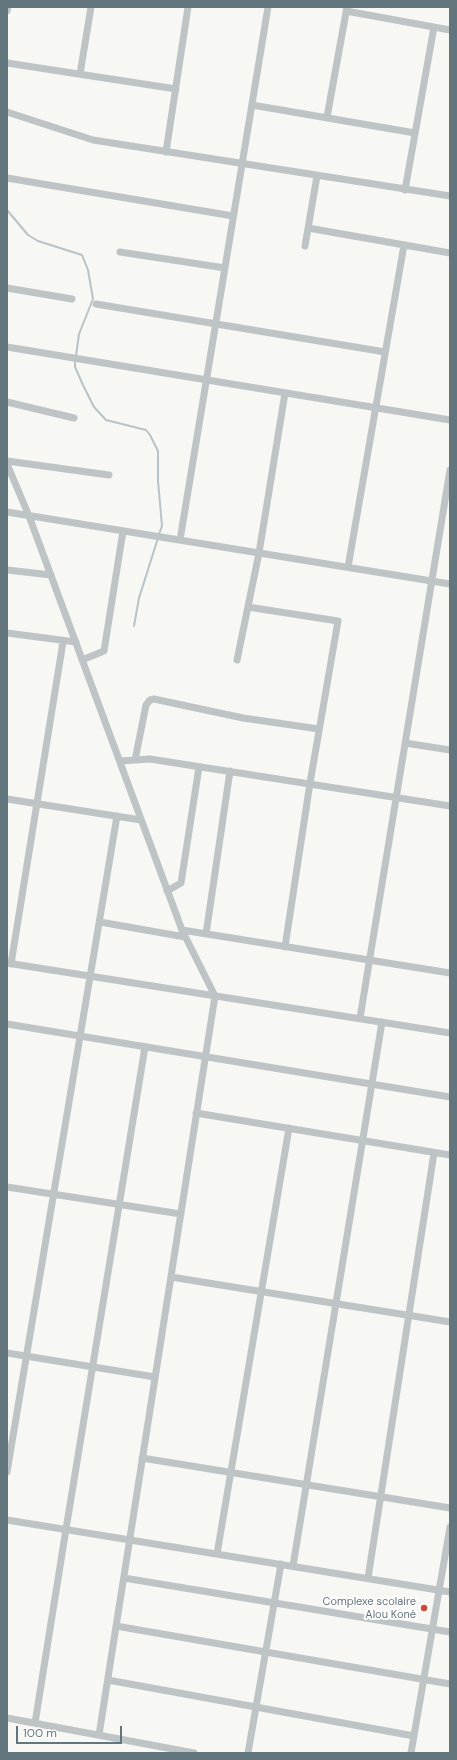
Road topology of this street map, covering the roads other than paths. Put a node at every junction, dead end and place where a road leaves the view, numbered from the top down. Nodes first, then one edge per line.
1 (7, 7) edge
2 (91, 7) edge
3 (188, 7) edge
4 (268, 7) edge
5 (347, 9) edge
6 (7, 11) edge
7 (434, 27) junction
8 (450, 30) edge
9 (7, 63) edge
10 (80, 74) junction
11 (176, 89) junction
12 (252, 105) junction
13 (7, 112) edge
14 (327, 117) junction
15 (414, 133) junction
16 (166, 152) junction
17 (242, 163) junction
18 (317, 176) junction
19 (7, 178) edge
20 (405, 190) junction
21 (450, 196) edge
22 (234, 216) junction
23 (308, 228) junction
24 (404, 245) junction
25 (305, 246) dead end
26 (120, 252) dead end
27 (450, 253) edge
28 (225, 268) junction
29 (7, 288) edge
30 (72, 299) dead end
31 (96, 304) dead end
32 (216, 323) junction
33 (7, 348) edge
34 (385, 352) junction
35 (206, 380) junction
36 (285, 393) junction
37 (7, 402) edge
38 (375, 408) junction
39 (74, 418) dead end
40 (450, 420) edge
41 (7, 460) edge
42 (7, 464) edge
43 (450, 470) edge
44 (109, 475) dead end
45 (7, 512) edge
46 (29, 516) junction
47 (123, 531) junction
48 (180, 540) junction
49 (259, 553) junction
50 (348, 567) junction
51 (7, 570) edge
52 (51, 575) junction
53 (432, 581) junction
54 (450, 584) edge
55 (248, 607) junction
56 (7, 633) edge
57 (63, 642) junction
58 (76, 642) junction
59 (82, 660) junction
60 (237, 660) dead end
61 (319, 729) junction
62 (405, 743) junction
63 (450, 750) edge
64 (135, 760) junction
65 (120, 761) junction
66 (199, 767) junction
67 (230, 771) junction
68 (310, 783) junction
69 (396, 798) junction
70 (7, 799) edge
71 (36, 803) junction
72 (450, 806) edge
73 (117, 816) junction
74 (142, 820) junction
75 (167, 891) junction
76 (100, 922) junction
77 (184, 933) junction
78 (206, 934) junction
79 (285, 947) junction
80 (369, 960) junction
81 (9, 964) edge
82 (450, 973) edge
83 (90, 976) junction
84 (215, 996) junction
85 (360, 1018) junction
86 (382, 1022) junction
87 (7, 1024) edge
88 (450, 1032) edge
89 (80, 1036) junction
90 (145, 1047) junction
91 (205, 1057) junction
92 (372, 1084) junction
93 (450, 1097) edge
94 (196, 1113) junction
95 (289, 1128) junction
96 (363, 1141) junction
97 (434, 1153) junction
98 (450, 1155) edge
99 (7, 1187) edge
100 (54, 1195) junction
101 (120, 1205) junction
102 (180, 1214) junction
103 (171, 1277) junction
104 (261, 1292) junction
105 (336, 1304) junction
106 (409, 1316) junction
107 (450, 1322) edge
108 (7, 1353) edge
109 (26, 1356) junction
110 (93, 1367) junction
111 (155, 1377) junction
112 (142, 1458) junction
113 (7, 1472) edge
114 (231, 1472) junction
115 (307, 1484) junction
116 (380, 1496) junction
117 (450, 1508) edge
118 (7, 1520) edge
119 (450, 1528) edge
120 (66, 1529) junction
121 (130, 1540) junction
122 (217, 1554) junction
123 (281, 1564) junction
124 (293, 1566) junction
125 (124, 1578) junction
126 (368, 1578) junction
127 (439, 1590) junction
128 (450, 1592) edge
129 (274, 1603) junction
130 (116, 1626) junction
131 (433, 1630) junction
132 (450, 1632) edge
133 (266, 1652) junction
134 (424, 1679) junction
135 (108, 1680) junction
136 (450, 1684) edge
137 (256, 1707) junction
138 (7, 1718) edge
139 (35, 1724) junction
140 (99, 1735) junction
141 (414, 1736) junction
142 (168, 1751) edge
143 (194, 1753) edge
144 (248, 1753) edge
145 (411, 1753) edge

1 - 6 street
2 - 10 street
3 - 11 street
4 - 12 street
5 - 7 street
5 - 14 street
7 - 8 street
7 - 15 street
9 - 10 street
10 - 11 street
11 - 16 street
12 - 14 street
12 - 17 street
13 - 16 street
14 - 15 street
15 - 20 street
16 - 17 street
17 - 18 street
17 - 22 street
18 - 20 street
18 - 23 street
19 - 22 street
20 - 21 street
22 - 28 street
23 - 24 street
23 - 25 street
24 - 27 street
24 - 34 street
26 - 28 street
28 - 32 street
29 - 30 street
31 - 32 street
32 - 34 street
32 - 35 street
33 - 35 street
34 - 38 street
35 - 36 street
35 - 48 street
36 - 38 street
36 - 49 street
37 - 39 street
38 - 40 street
38 - 50 street
41 - 44 street
42 - 46 street
43 - 53 street
45 - 46 street
46 - 47 street
46 - 52 street
47 - 48 street
47 - 59 street
48 - 49 street
49 - 50 street
49 - 55 street
50 - 53 street
51 - 52 street
52 - 58 street
53 - 54 street
53 - 62 street
55 - 60 street
55 - 61 street
56 - 57 street
57 - 58 street
57 - 71 street
58 - 59 street
59 - 65 street
61 - 64 street
61 - 68 street
62 - 63 street
62 - 69 street
64 - 65 street
64 - 66 street
65 - 74 street
66 - 67 street
66 - 75 street
67 - 68 street
67 - 78 street
68 - 69 street
68 - 79 street
69 - 72 street
69 - 80 street
70 - 71 street
71 - 73 street
71 - 81 street
73 - 74 street
73 - 76 street
74 - 75 street
75 - 77 street
76 - 77 street
76 - 83 street
77 - 78 street
77 - 84 street
78 - 79 street
79 - 80 street
80 - 82 street
80 - 85 street
81 - 83 street
83 - 84 street
83 - 89 street
84 - 85 street
84 - 91 street
85 - 86 street
86 - 88 street
86 - 92 street
87 - 89 street
89 - 90 street
89 - 100 street
90 - 91 street
90 - 101 street
91 - 92 street
91 - 94 street
92 - 93 street
92 - 96 street
94 - 95 street
94 - 102 street
95 - 96 street
95 - 104 street
96 - 97 street
96 - 105 street
97 - 98 street
97 - 106 street
99 - 100 street
100 - 101 street
100 - 109 street
101 - 102 street
101 - 110 street
102 - 103 street
103 - 104 street
103 - 111 street
104 - 105 street
104 - 114 street
105 - 106 street
105 - 115 street
106 - 107 street
106 - 116 street
108 - 109 street
109 - 110 street
109 - 113 street
110 - 111 street
110 - 120 street
111 - 112 street
112 - 114 street
112 - 121 street
114 - 115 street
114 - 122 street
115 - 116 street
115 - 124 street
116 - 117 street
116 - 126 street
118 - 120 street
119 - 127 street
120 - 121 street
120 - 139 street
121 - 122 street
121 - 125 street
122 - 123 street
123 - 124 street
123 - 129 street
124 - 126 street
125 - 129 street
125 - 130 street
126 - 127 street
127 - 128 street
127 - 131 street
129 - 131 street
129 - 133 street
130 - 133 street
130 - 135 street
131 - 132 street
131 - 134 street
133 - 134 street
133 - 137 street
134 - 136 street
134 - 141 street
135 - 137 street
135 - 140 street
137 - 141 street
137 - 144 street
138 - 139 street
139 - 140 street
140 - 142 street
141 - 145 street
142 - 143 street

